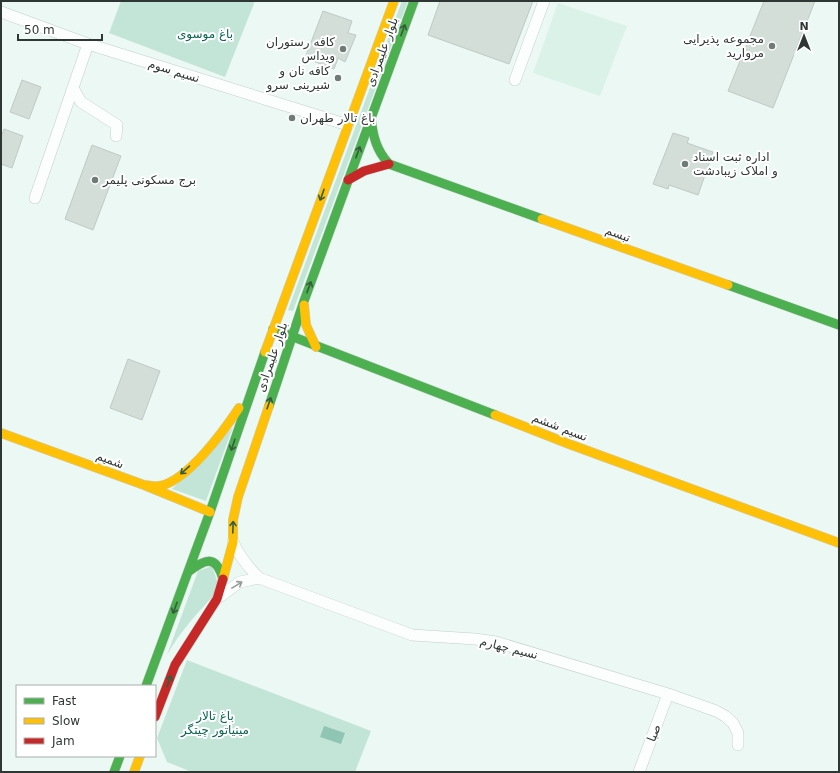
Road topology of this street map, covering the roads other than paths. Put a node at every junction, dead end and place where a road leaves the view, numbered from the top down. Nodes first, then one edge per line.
1 (394, 1) edge
2 (414, 1) edge
3 (544, 1) edge
4 (1, 12) edge
5 (88, 44) junction
6 (515, 80) dead end
7 (73, 88) junction
8 (371, 118) junction
9 (348, 125) junction
10 (116, 136) dead end
11 (389, 164) junction
12 (348, 180) junction
13 (35, 198) dead end
14 (304, 301) junction
15 (839, 325) edge
16 (274, 329) junction
17 (292, 337) junction
18 (316, 347) junction
19 (253, 386) junction
20 (1, 433) edge
21 (144, 485) junction
22 (210, 512) junction
23 (232, 542) junction
24 (839, 543) edge
25 (188, 572) junction
26 (259, 578) junction
27 (223, 579) junction
28 (217, 599) junction
29 (146, 685) edge
30 (668, 694) junction
31 (156, 714) edge
32 (738, 745) dead end
33 (120, 757) edge
34 (140, 757) edge
35 (134, 770) edge
36 (114, 772) edge
37 (144, 772) edge
38 (639, 772) edge

1 - 9 main road, بلوار علیمرادی
8 -> 2 main road, بلوار علیمرادی
3 - 6 street
4 - 5 street, نسیم سوم
5 - 7 street
5 - 9 street, نسیم سوم
7 - 10 street
7 - 13 street
8 - 11 main road
12 -> 8 main road, بلوار علیمرادی
9 -> 16 main road, بلوار علیمرادی
11 - 12 main road
11 - 15 main road, تبسم
14 -> 12 main road, بلوار علیمرادی
14 - 17 main road, بلوار علیمرادی
14 - 18 main road
16 - 17 main road, نسیم ششم
16 - 19 main road, بلوار علیمرادی
17 - 18 main road, نسیم ششم
23 -> 17 main road, بلوار علیمرادی
18 - 24 main road, نسیم ششم
19 -> 21 main road
19 -> 22 main road, بلوار علیمرادی
20 - 21 main road, شمیم
21 - 22 main road, شمیم
22 - 25 main road, بلوار علیمرادی
23 - 26 street, نسیم چهارم
23 - 27 main road, بلوار علیمرادی
25 - 27 main road
25 -> 29 main road, بلوار علیمرادی
28 -> 26 street
26 - 30 street, نسیم چهارم
27 - 28 main road, بلوار علیمرادی
31 -> 28 main road, بلوار علیمرادی
30 - 32 street, نسیم چهارم
30 - 38 street, صبا
33 - 36 main road
34 - 35 main road
35 - 37 main road

